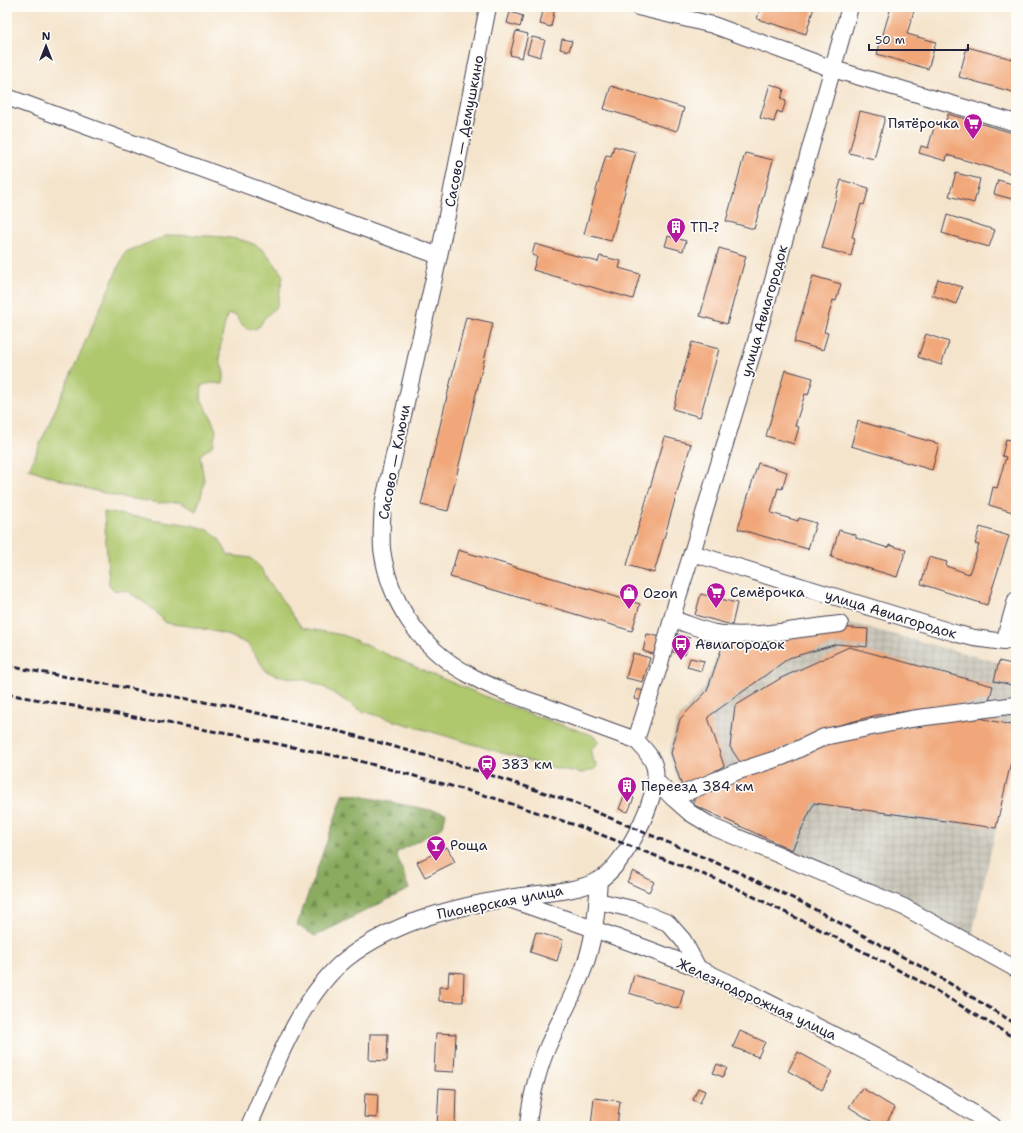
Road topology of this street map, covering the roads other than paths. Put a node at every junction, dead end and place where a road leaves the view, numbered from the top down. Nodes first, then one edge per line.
1 (488, 7) edge
2 (638, 7) edge
3 (850, 7) edge
4 (832, 69) junction
5 (7, 97) edge
6 (1016, 122) edge
7 (439, 256) junction
8 (692, 553) junction
9 (1016, 600) edge
10 (672, 619) junction
11 (840, 624) dead end
12 (1010, 643) edge
13 (1016, 705) edge
14 (636, 740) junction
15 (656, 781) junction
16 (673, 798) junction
17 (599, 880) junction
18 (508, 898) junction
19 (598, 901) junction
20 (594, 928) junction
21 (698, 968) junction
22 (1016, 969) edge
23 (249, 1126) edge
24 (528, 1126) edge
25 (993, 1126) edge

1 - 7 street, Сасово — Демушкино
2 - 4 street
3 - 4 street, улица Авиагородок
4 - 6 street
4 - 8 street, улица Авиагородок
5 - 7 street
7 - 14 street, Сасово — Ключи
8 - 10 street, улица Авиагородок
8 - 12 street, улица Авиагородок
9 - 12 street, улица Авиагородок
10 - 11 street
10 - 14 street, улица Авиагородок
13 - 16 street
14 - 15 street
15 - 16 street
15 - 17 street
16 - 22 street
17 - 18 street, Пионерская улица
17 - 19 street
18 - 20 street, Железнодорожная улица
18 - 23 street, Пионерская улица
19 - 20 street
19 - 21 street
20 - 21 street, Железнодорожная улица
20 - 24 street
21 - 25 street, Железнодорожная улица

